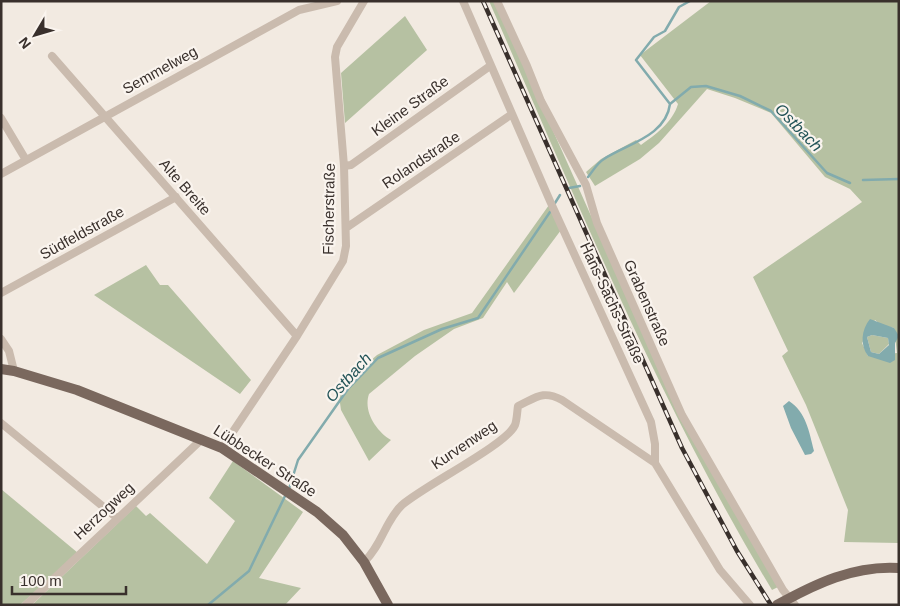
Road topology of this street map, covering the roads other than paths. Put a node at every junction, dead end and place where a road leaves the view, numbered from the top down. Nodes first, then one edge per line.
1 (337, 1) edge
2 (363, 1) edge
3 (463, 1) edge
4 (498, 1) edge
5 (52, 56) dead end
6 (490, 66) junction
7 (512, 114) junction
8 (104, 116) junction
9 (1, 118) edge
10 (26, 160) junction
11 (344, 166) junction
12 (1, 174) edge
13 (176, 198) junction
14 (346, 228) junction
15 (1, 293) edge
16 (297, 336) junction
17 (1, 339) edge
18 (1, 369) edge
19 (14, 371) junction
20 (1, 423) edge
21 (202, 439) junction
22 (656, 444) junction
23 (222, 448) junction
24 (641, 452) junction
25 (655, 463) junction
26 (117, 518) junction
27 (364, 562) junction
28 (899, 568) edge
29 (26, 605) edge
30 (388, 605) edge
31 (750, 605) edge
32 (777, 605) edge
33 (795, 605) edge

1 - 8 street, Semmelweg
2 - 11 street, Fischerstraße
3 - 6 street, Hans-Sachs-Straße
4 - 33 street, Grabenstraße
5 - 8 street, Alte Breite
6 - 7 street, Hans-Sachs-Straße
6 - 11 street, Kleine Straße
7 - 14 street, Rolandstraße
7 - 22 street, Hans-Sachs-Straße
8 - 10 street, Semmelweg
8 - 13 street, Alte Breite
9 - 10 street
10 - 12 street, Semmelweg
11 - 14 street, Fischerstraße
13 - 15 street, Südfeldstraße
13 - 16 street, Alte Breite
14 - 16 street, Fischerstraße
16 - 23 street, Fischerstraße
17 - 19 street
18 - 19 main road, Lübbecker Straße
19 - 21 main road, Lübbecker Straße
20 - 26 street
21 - 23 main road, Lübbecker Straße
21 - 26 street, Herzogweg
22 - 24 street
22 - 25 street, Hans-Sachs-Straße
23 - 27 main road, Lübbecker Straße
24 - 25 street, Kurvenweg
24 - 27 street, Kurvenweg
25 - 31 street
26 - 29 street, Herzogweg
27 - 30 main road, Lübbecker Straße
28 - 32 main road

